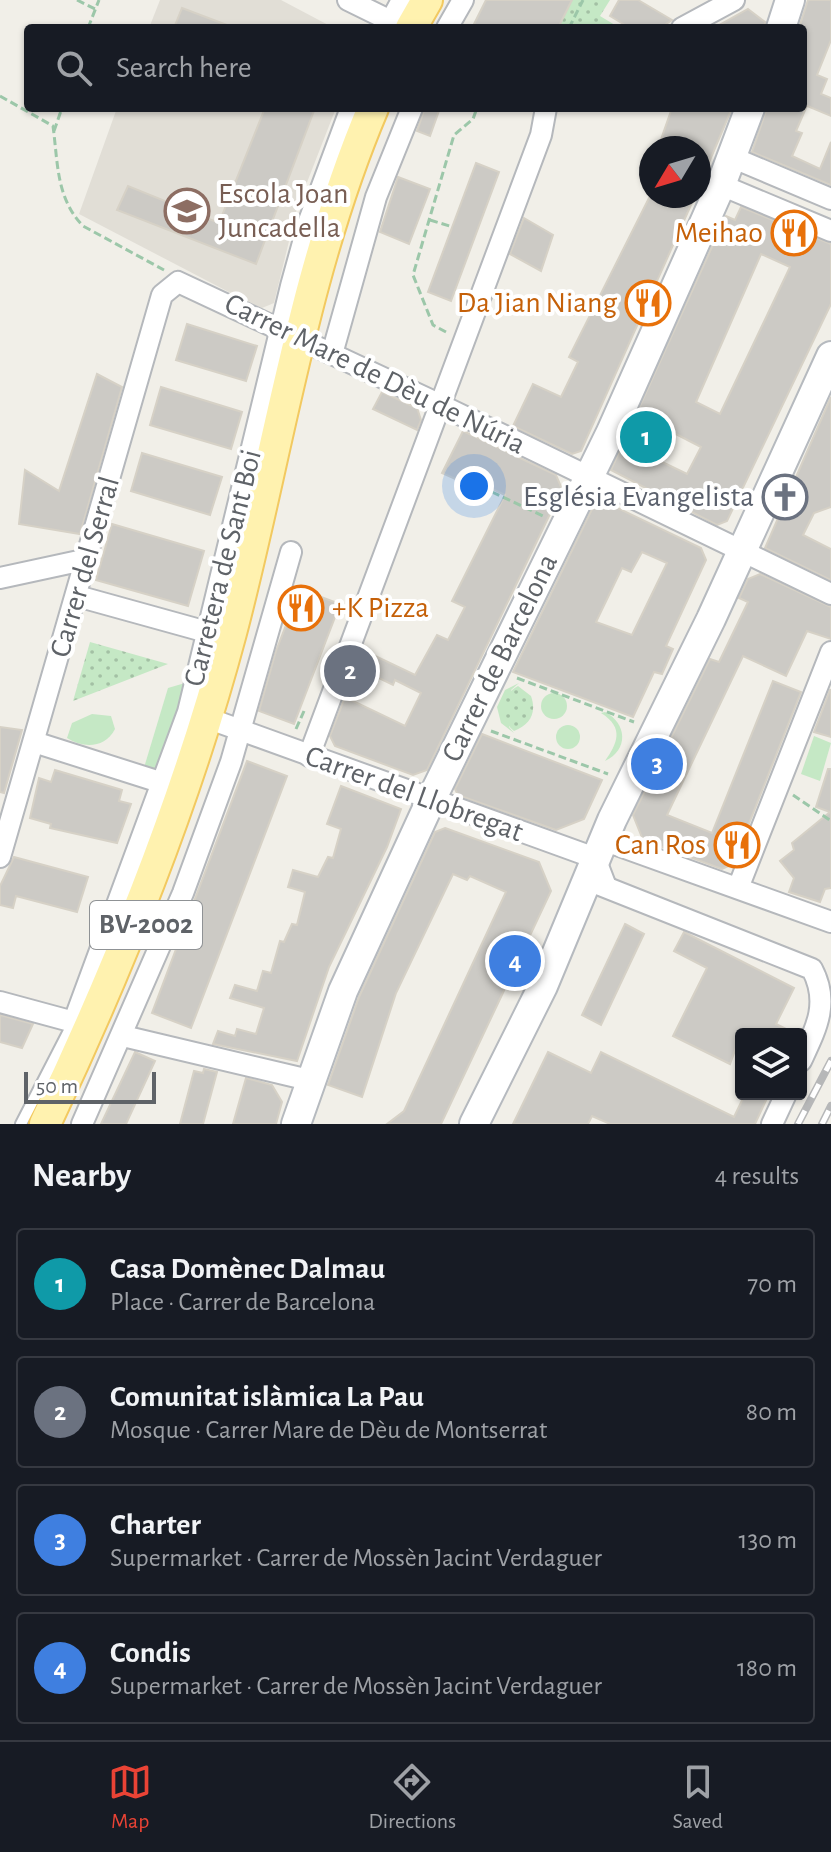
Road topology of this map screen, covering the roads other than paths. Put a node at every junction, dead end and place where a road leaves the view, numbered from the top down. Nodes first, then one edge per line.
1 (348, 0) edge
2 (402, 0) edge
3 (427, 0) edge
4 (440, 0) edge
5 (463, 0) edge
6 (734, 0) edge
7 (790, 0) edge
8 (395, 24) edge
9 (399, 24) edge
10 (401, 24) edge
11 (428, 24) edge
12 (449, 24) edge
13 (689, 24) edge
14 (782, 24) edge
15 (350, 112) edge
16 (371, 112) edge
17 (384, 112) edge
18 (410, 112) edge
19 (545, 112) edge
20 (748, 112) edge
21 (729, 156) junction
22 (721, 185) junction
23 (831, 199) edge
24 (831, 231) edge
25 (178, 282) joint
26 (306, 341) junction
27 (831, 356) edge
28 (442, 406) junction
29 (588, 477) junction
30 (742, 550) junction
31 (291, 552) dead end
32 (88, 559) junction
33 (0, 578) edge
34 (831, 594) edge
35 (77, 596) junction
36 (207, 632) junction
37 (831, 652) edge
38 (223, 723) junction
39 (34, 742) junction
40 (309, 756) junction
41 (163, 783) junction
42 (431, 800) junction
43 (0, 857) edge
44 (598, 866) junction
45 (738, 888) junction
46 (831, 922) edge
47 (0, 1002) edge
48 (98, 1029) junction
49 (807, 1047) edge
50 (309, 1080) junction
51 (783, 1100) edge
52 (21, 1124) edge
53 (45, 1124) edge
54 (61, 1124) edge
55 (82, 1124) edge
56 (296, 1124) edge
57 (474, 1124) edge
58 (772, 1124) edge

1 - 8 street
2 - 9 street
3 - 10 main road
4 - 11 main road
5 - 12 street
6 - 13 street
7 - 14 street
15 - 26 street, Carretera de Sant Boi
16 - 26 main road, BV-2002
17 - 26 main road, BV-2002
18 - 26 street, Carretera de Sant Boi
19 - 28 street
20 - 21 street, Carrer de Barcelona
21 - 22 street, Carrer de Barcelona
21 - 23 street
22 - 24 street
22 - 29 street, Carrer de Barcelona
25 - 26 street, Carrer Mare de Dèu de Núria
25 - 32 street, Carrer del Serral
26 - 28 street, Carrer Mare de Dèu de Núria
26 - 36 street, Carretera de Sant Boi
26 - 38 main road, BV-2002
27 - 30 street
28 - 29 street, Carrer Mare de Dèu de Núria
28 - 40 street
29 - 30 street, Carrer Mare de Dèu de Núria
29 - 42 street, Carrer de Barcelona
30 - 34 street, Carrer Mare de Dèu de Núria
30 - 44 street
31 - 38 street, Carretera de Sant Boi
32 - 33 street
32 - 35 street, Carrer del Serral
35 - 36 street
35 - 39 street, Carrer del Serral
36 - 41 street, Carretera de Sant Boi
37 - 45 street
38 - 40 street, Carrer del Llobregat
38 - 48 main road, BV-2002
39 - 41 street
39 - 43 street, Carrer del Serral
40 - 42 street, Carrer del Llobregat
41 - 48 street, Carretera de Sant Boi
42 - 44 street, Carrer del Llobregat
42 - 50 street, Carrer de Barcelona
44 - 45 street, Carrer del Llobregat
44 - 49 street, Carrer del Llobregat
44 - 57 street
45 - 46 street, Carrer del Llobregat
47 - 48 street
48 - 50 street
48 - 52 lane
48 - 53 main road, BV-2002
48 - 54 main road, BV-2002
48 - 55 street, Carretera de Sant Boi
50 - 56 street, Carrer de Barcelona
51 - 58 street

